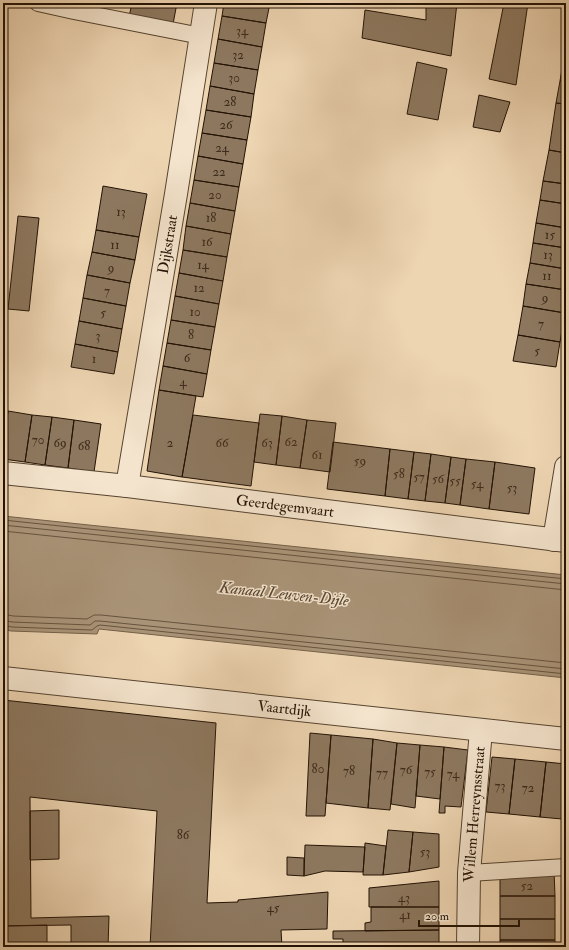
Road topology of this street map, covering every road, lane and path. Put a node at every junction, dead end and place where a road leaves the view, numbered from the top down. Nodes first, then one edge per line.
1 (38, 3) edge
2 (206, 3) edge
3 (201, 36) junction
4 (566, 467) edge
5 (3, 473) edge
6 (127, 486) junction
7 (560, 540) edge
8 (3, 678) edge
9 (481, 730) junction
10 (566, 739) edge
11 (566, 867) edge
12 (469, 873) junction
13 (468, 947) edge

1 - 3 lane
2 - 3 street, Dijkstraat
3 - 6 street, Dijkstraat
4 - 7 street
5 - 6 street, Geerdegemvaart
6 - 7 street, Geerdegemvaart
8 - 9 street, Vaartdijk
9 - 10 street, Vaartdijk
9 - 12 street, Willem Herreynsstraat
11 - 12 lane
12 - 13 street, Willem Herreynsstraat

